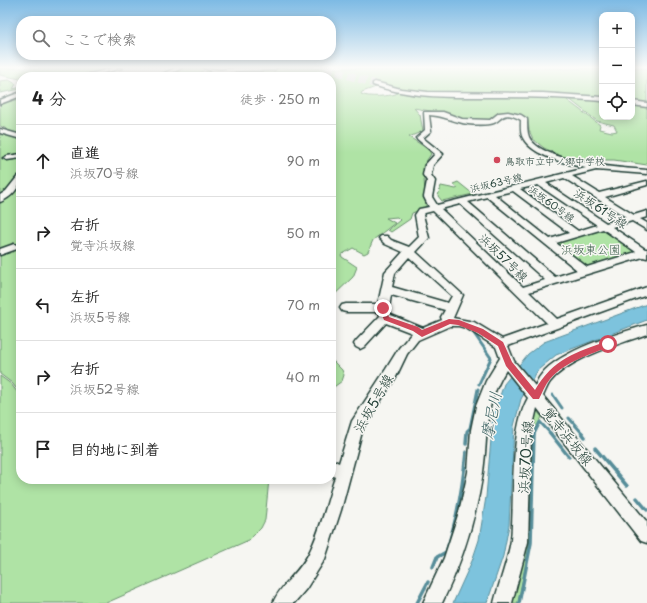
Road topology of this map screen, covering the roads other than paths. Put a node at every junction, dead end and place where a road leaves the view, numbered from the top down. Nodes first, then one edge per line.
1 (15, 96) edge
2 (563, 96) edge
3 (599, 100) edge
4 (0, 102) edge
5 (635, 103) edge
6 (647, 105) edge
7 (0, 127) edge
8 (0, 131) edge
9 (16, 132) edge
10 (16, 136) edge
11 (16, 157) edge
12 (7, 158) dead end
13 (596, 168) junction
14 (647, 172) edge
15 (566, 176) junction
16 (541, 183) junction
17 (647, 183) edge
18 (16, 184) edge
19 (515, 189) junction
20 (489, 195) junction
21 (599, 196) junction
22 (0, 199) edge
23 (462, 201) junction
24 (435, 209) junction
25 (647, 214) edge
26 (632, 218) junction
27 (606, 226) junction
28 (647, 227) edge
29 (576, 234) junction
30 (384, 238) dead end
31 (548, 242) junction
32 (14, 247) dead end
33 (409, 251) junction
34 (0, 252) edge
35 (646, 253) edge
36 (586, 272) junction
37 (552, 281) junction
38 (388, 290) junction
39 (521, 291) junction
40 (647, 291) edge
41 (346, 308) dead end
42 (384, 313) junction
43 (450, 315) junction
44 (555, 324) junction
45 (647, 329) edge
46 (422, 334) junction
47 (360, 344) dead end
48 (501, 344) junction
49 (508, 362) junction
50 (534, 394) junction
51 (337, 470) edge
52 (336, 480) edge
53 (336, 484) edge
54 (647, 535) edge
55 (282, 603) edge
56 (432, 603) edge
57 (503, 603) edge

1 - 4 street
2 - 3 main road
5 - 6 main road
7 - 9 street
8 - 10 street
11 - 12 street
13 - 14 street, 浜坂63号線
13 - 15 street, 浜坂63号線
13 - 24 street
15 - 16 street, 浜坂63号線
15 - 21 street
16 - 19 street, 浜坂63号線
16 - 27 street, 浜坂61号線
17 - 21 street
18 - 22 street
19 - 20 street, 浜坂63号線
19 - 29 street, 浜坂60号線
20 - 23 street, 浜坂63号線
20 - 31 street
21 - 26 street
23 - 24 street, 浜坂63号線
23 - 37 street
24 - 33 street, 浜坂63号線
24 - 39 street, 浜坂57号線
25 - 26 street
26 - 27 street
26 - 28 street
27 - 29 street
27 - 35 street, 浜坂61号線
29 - 31 street
30 - 33 street
31 - 36 street
32 - 34 street
33 - 38 street
33 - 43 street
35 - 36 street
36 - 37 street
37 - 39 street
38 - 42 street
38 - 43 street
39 - 44 street, 浜坂57号線
40 - 44 street
41 - 42 street
42 - 46 street
42 - 47 street
43 - 46 street, 浜坂5号線
43 - 48 street
44 - 48 street
45 - 50 street, 浜坂70号線
46 - 51 street, 浜坂5号線
48 - 49 street, 覚寺浜坂線
49 - 50 street, 覚寺浜坂線
49 - 56 street
50 - 54 street, 覚寺浜坂線
50 - 57 street, 浜坂70号線
51 - 52 street, 浜坂5号線
53 - 55 street, 浜坂5号線

